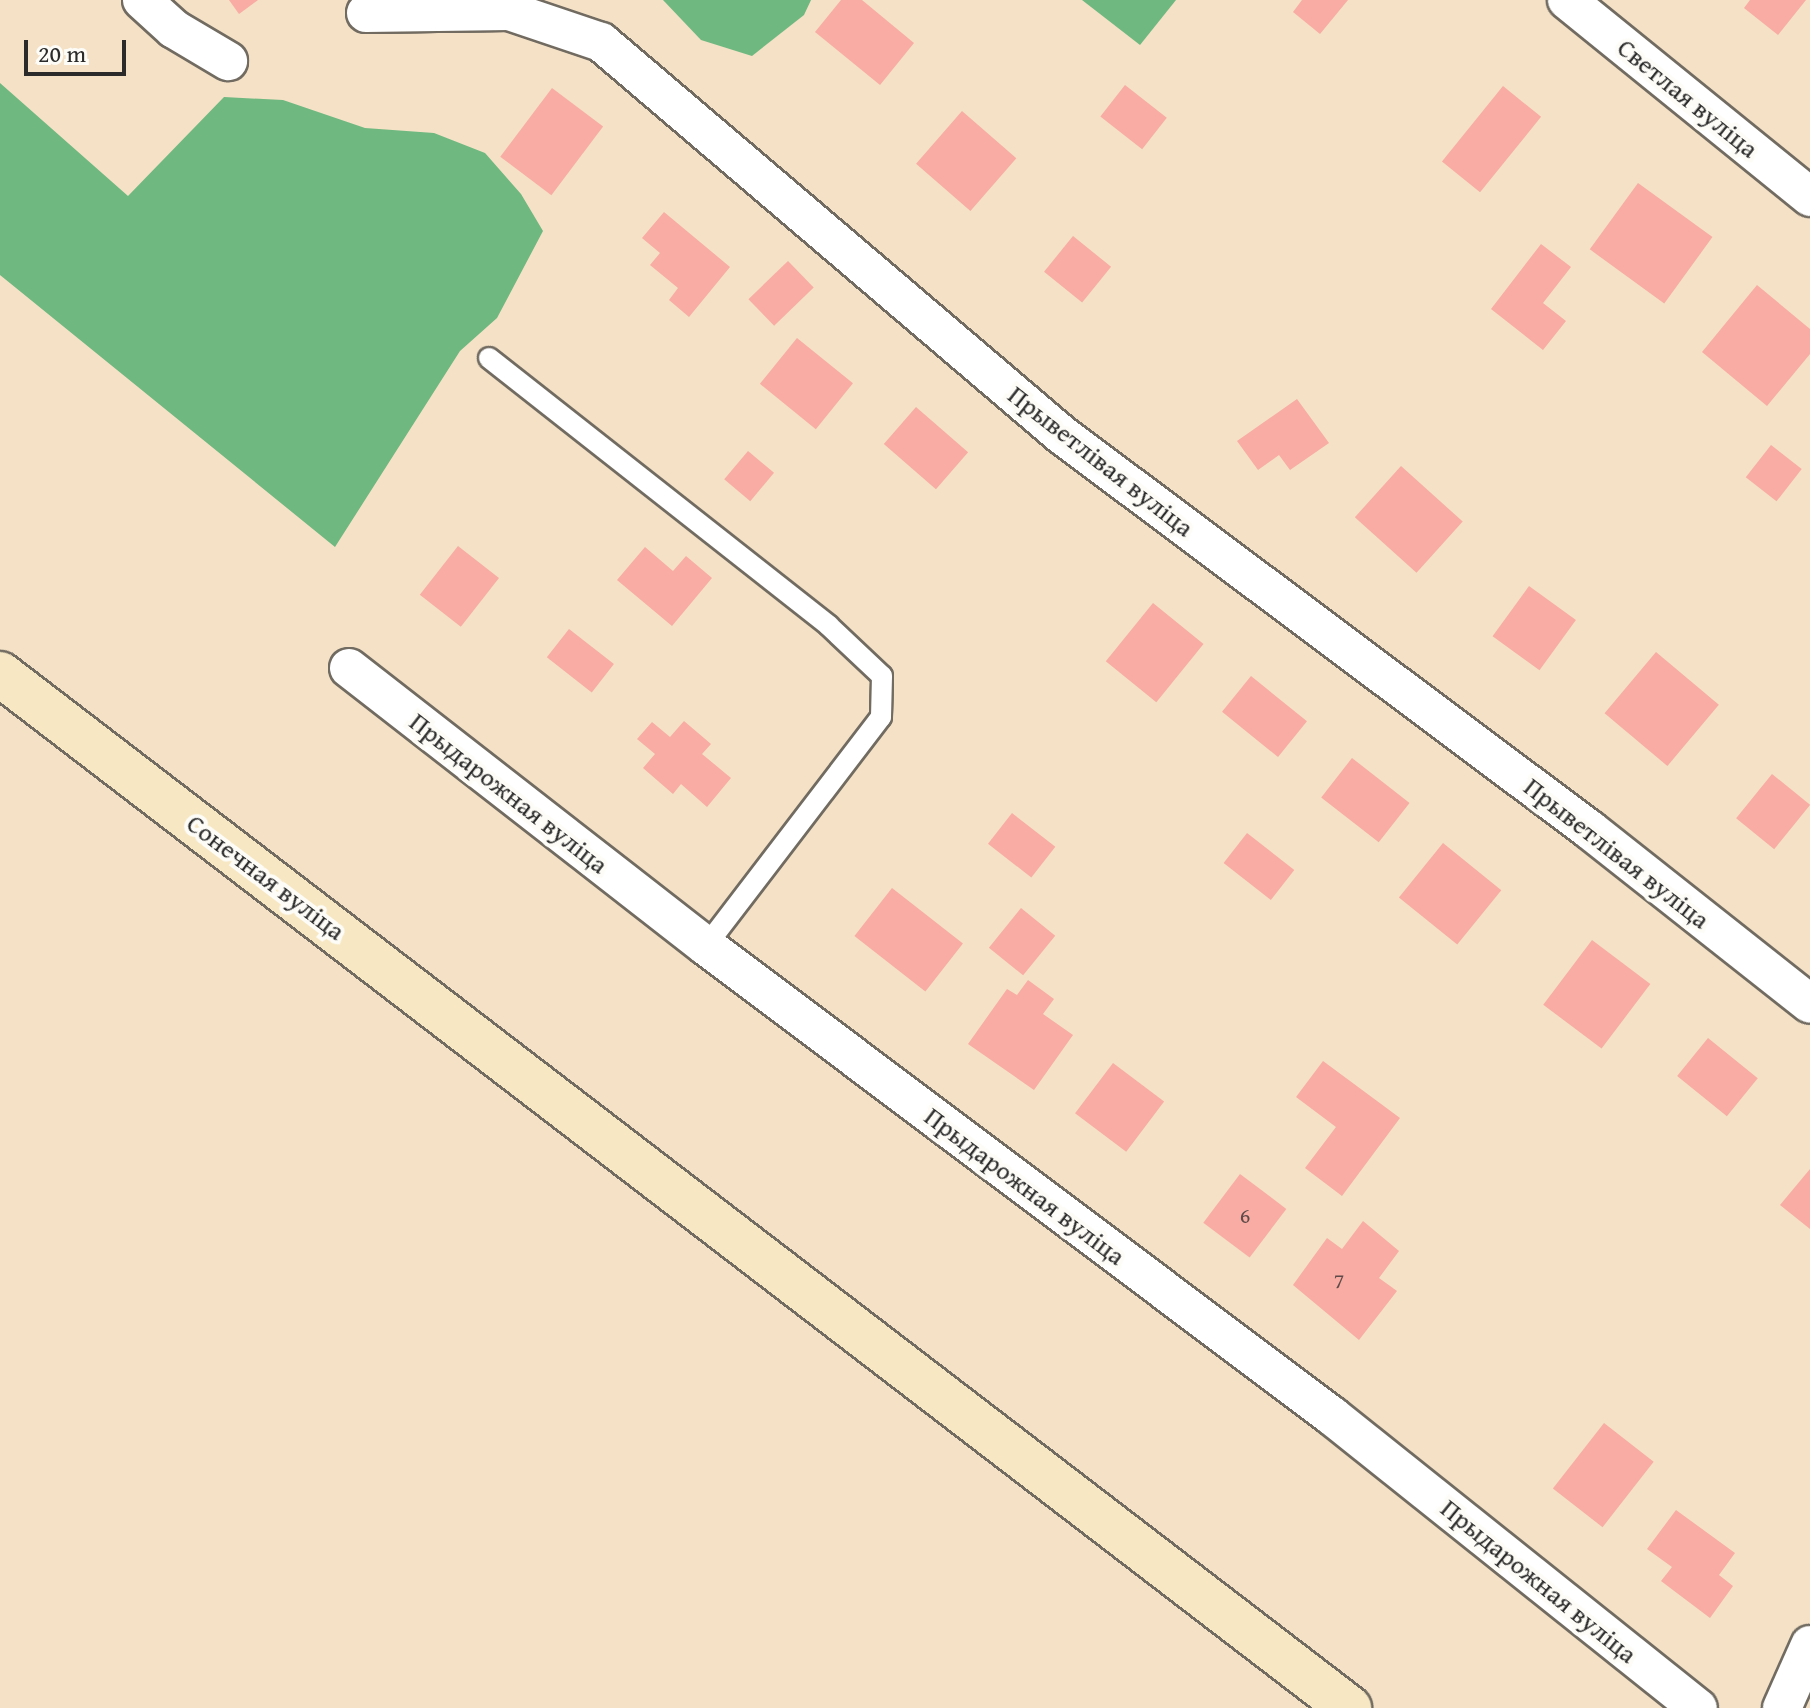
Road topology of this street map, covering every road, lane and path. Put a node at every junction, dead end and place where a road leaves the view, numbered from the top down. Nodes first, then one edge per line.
1 (142, 0) edge
2 (1567, 0) edge
3 (366, 13) dead end
4 (228, 61) dead end
5 (1810, 197) edge
6 (489, 358) dead end
7 (349, 668) dead end
8 (0, 674) edge
9 (706, 946) junction
10 (1810, 1004) edge
11 (1810, 1645) edge
12 (1349, 1708) edge
13 (1698, 1708) edge
14 (1782, 1708) edge

1 - 4 street
2 - 5 street, Светлая вуліца
3 - 10 street, Прыветлівая вуліца
6 - 9 lane
7 - 9 street, Прыдарожная вуліца
8 - 12 street, Сонечная вуліца
9 - 13 street, Прыдарожная вуліца
11 - 14 street

